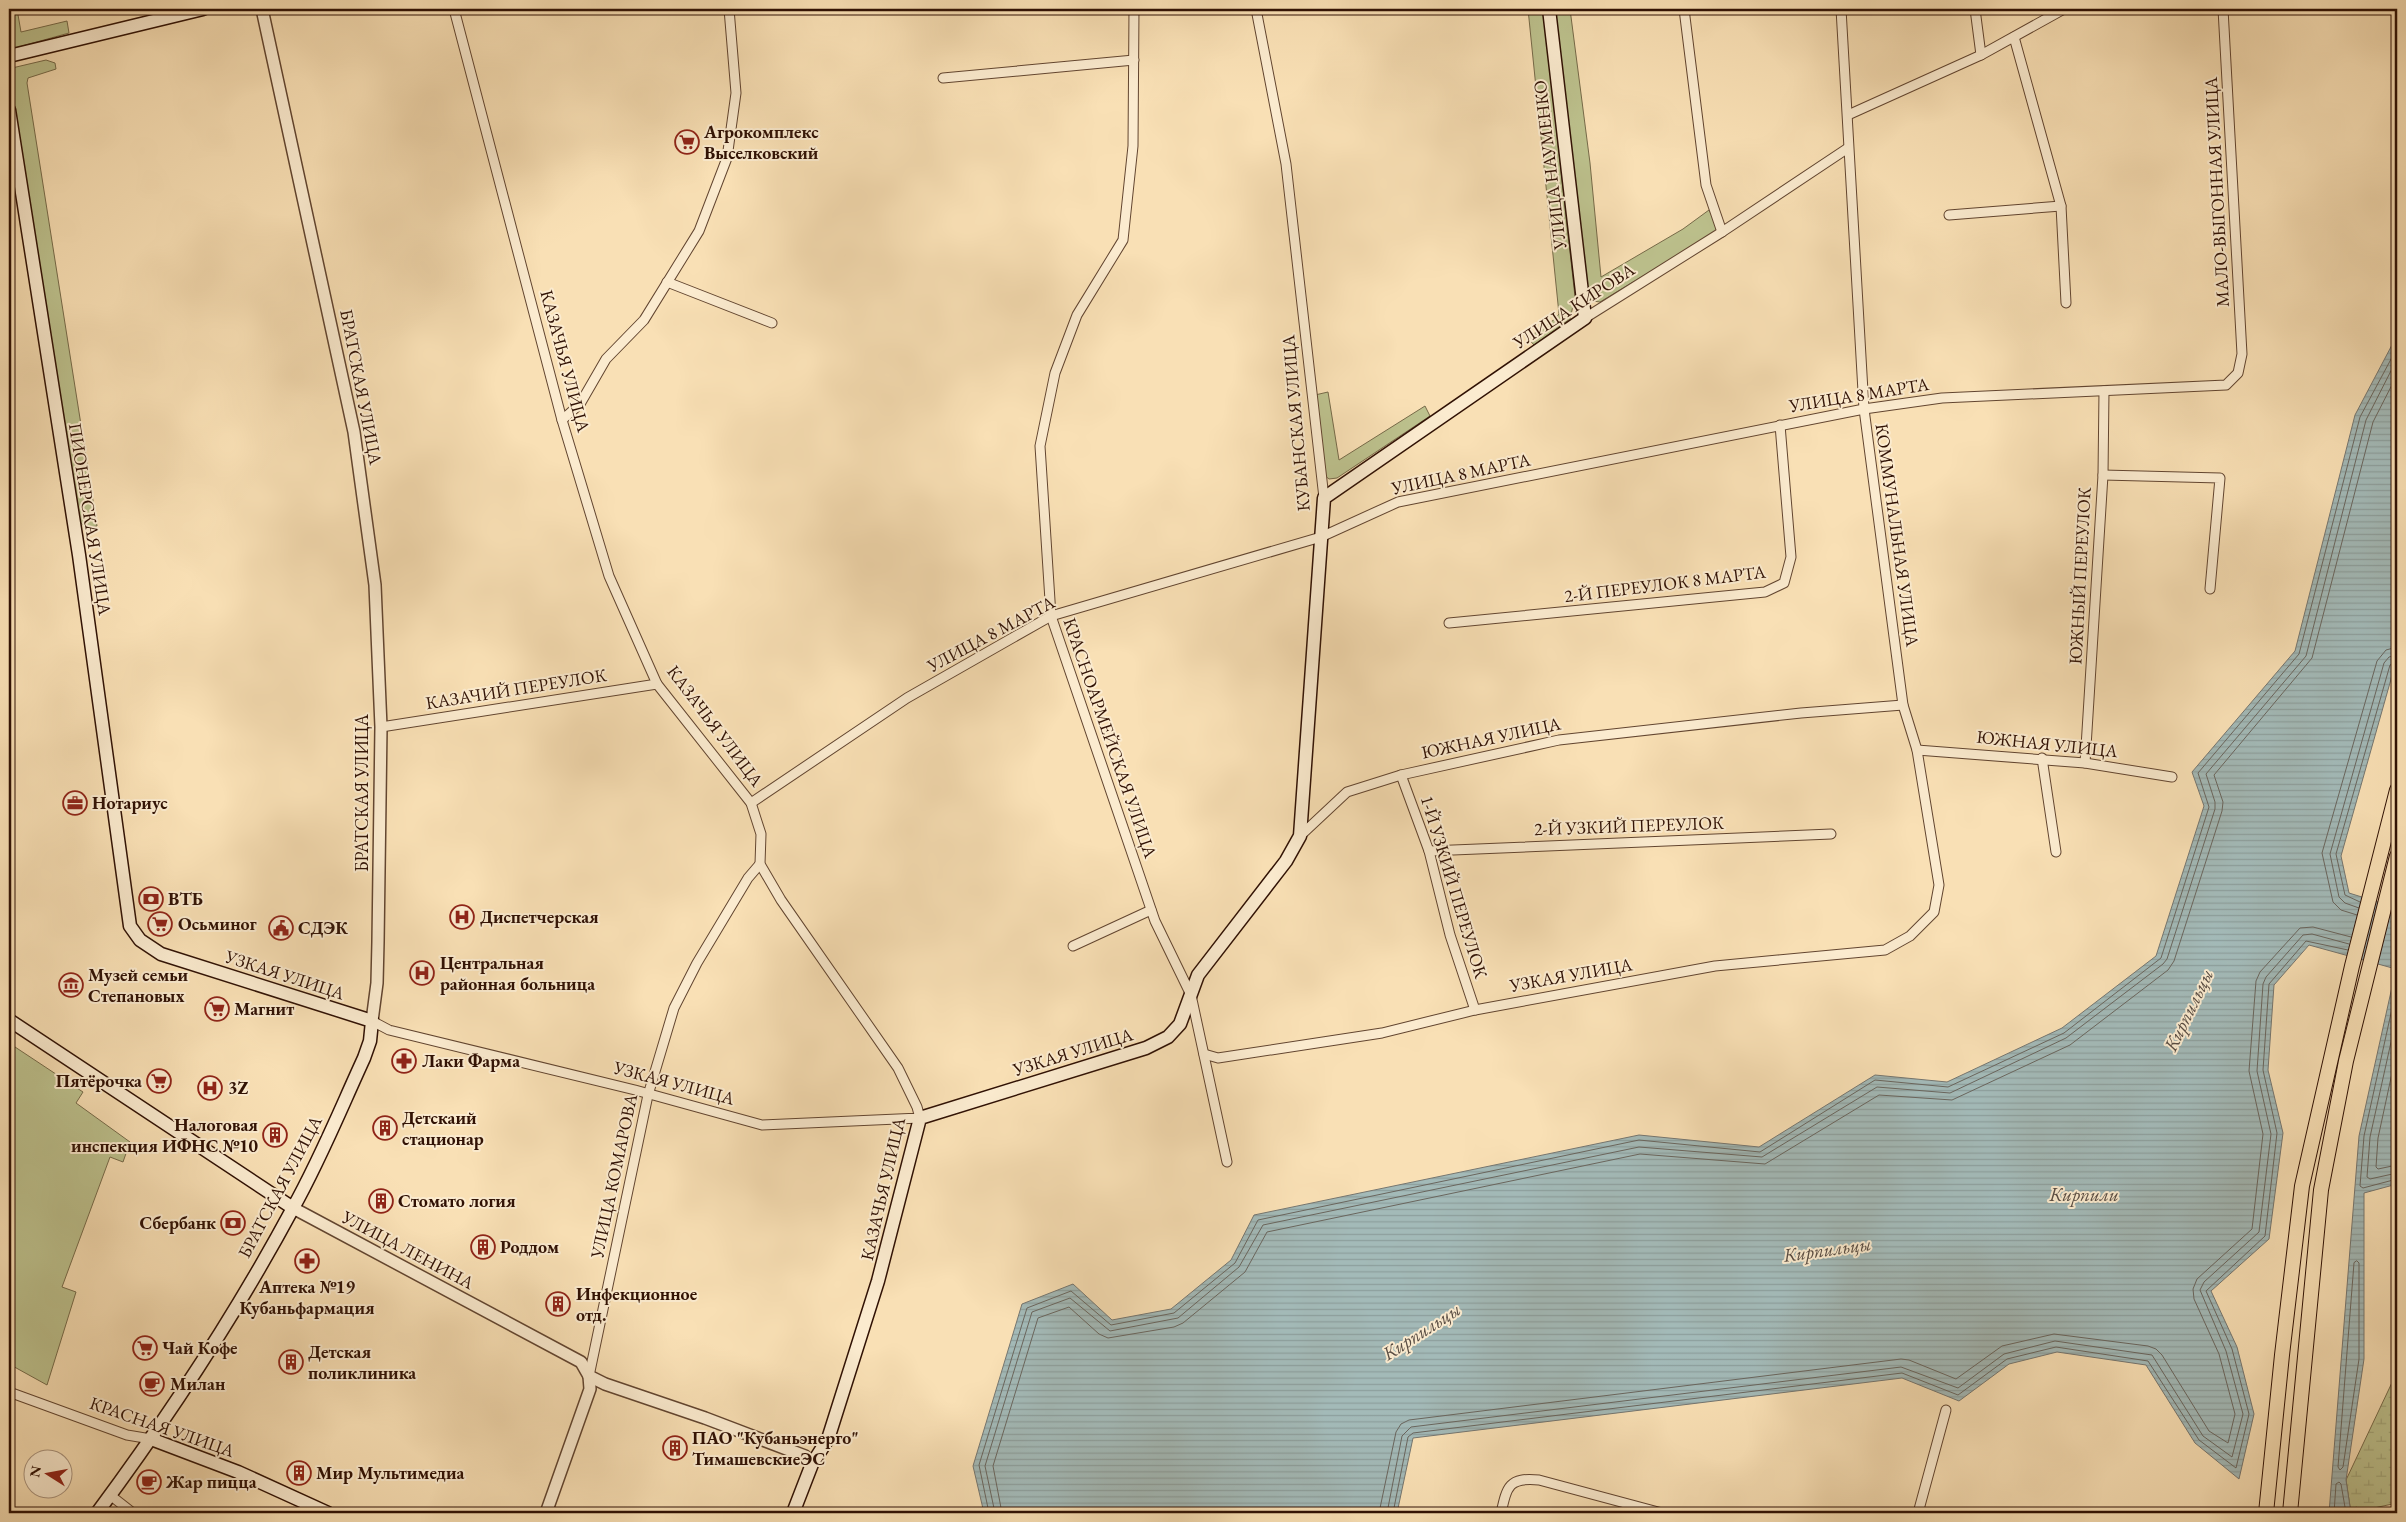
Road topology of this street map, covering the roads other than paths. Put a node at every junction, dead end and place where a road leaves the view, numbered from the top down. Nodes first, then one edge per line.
1 (203, 9) edge
2 (262, 9) edge
3 (454, 9) edge
4 (729, 9) edge
5 (1134, 9) edge
6 (1256, 9) edge
7 (1549, 9) edge
8 (1684, 9) edge
9 (1841, 9) edge
10 (1975, 9) edge
11 (2064, 9) edge
12 (2224, 9) edge
13 (2014, 37) junction
14 (1981, 55) junction
15 (9, 56) edge
16 (1134, 60) junction
17 (943, 78) dead end
18 (9, 110) edge
19 (1848, 115) junction
20 (1848, 148) junction
21 (2062, 206) junction
22 (1949, 215) dead end
23 (1722, 232) junction
24 (667, 282) junction
25 (2066, 303) dead end
26 (1585, 318) junction
27 (772, 323) dead end
28 (2238, 373) joint
29 (2104, 391) junction
30 (1864, 409) junction
31 (562, 420) junction
32 (1780, 424) junction
33 (2103, 475) junction
34 (1324, 498) junction
35 (1321, 537) junction
36 (2210, 590) dead end
37 (1051, 616) junction
38 (1449, 623) dead end
39 (657, 684) junction
40 (1902, 705) junction
41 (380, 727) junction
42 (1917, 750) junction
43 (2042, 758) junction
44 (2085, 763) junction
45 (1400, 774) junction
46 (2172, 777) dead end
47 (2397, 790) edge
48 (751, 803) junction
49 (1831, 834) dead end
50 (1300, 836) junction
51 (1429, 851) junction
52 (2056, 852) dead end
53 (2397, 858) edge
54 (760, 864) junction
55 (1151, 910) junction
56 (1934, 912) joint
57 (135, 933) joint
58 (1072, 946) dead end
59 (1191, 995) junction
60 (1475, 1010) junction
61 (9, 1020) edge
62 (372, 1021) junction
63 (1204, 1054) junction
64 (648, 1095) junction
65 (920, 1118) junction
66 (1227, 1162) dead end
67 (294, 1208) junction
68 (589, 1376) junction
69 (9, 1392) edge
70 (1946, 1410) dead end
71 (151, 1439) junction
72 (812, 1464) junction
73 (110, 1495) junction
74 (97, 1513) edge
75 (133, 1513) edge
76 (328, 1513) edge
77 (546, 1513) edge
78 (793, 1513) edge
79 (1501, 1513) edge
80 (1662, 1513) edge
81 (1918, 1513) edge
82 (2266, 1513) edge
83 (2290, 1513) edge

1 - 15 main road
2 - 41 street, БРАТСКАЯ УЛИЦА
3 - 31 street, КАЗАЧЬЯ УЛИЦА
4 - 24 street
5 - 16 street, КРАСНОАРМЕЙСКАЯ УЛИЦА
6 - 34 street, КУБАНСКАЯ УЛИЦА
7 - 26 main road, УЛИЦА НАУМЕНКО
8 - 23 street
9 - 19 street, КОММУНАЛЬНАЯ УЛИЦА
10 - 14 street
11 - 13 street
12 - 28 street, МАЛО-ВЫГОННАЯ УЛИЦА
13 - 14 street
13 - 21 street
14 - 19 street
16 - 17 street
16 - 37 street, КРАСНОАРМЕЙСКАЯ УЛИЦА
18 - 57 main road, ПИОНЕРСКАЯ УЛИЦА
19 - 20 street, КОММУНАЛЬНАЯ УЛИЦА
20 - 23 street, УЛИЦА КИРОВА
20 - 30 street, КОММУНАЛЬНАЯ УЛИЦА
21 - 22 street
21 - 25 street
23 - 26 street, УЛИЦА КИРОВА
24 - 27 street
24 - 31 street
26 - 34 main road, УЛИЦА КИРОВА
28 - 29 street, УЛИЦА 8 МАРТА
29 - 30 street, УЛИЦА 8 МАРТА
29 - 33 street, ЮЖНЫЙ ПЕРЕУЛОК
30 - 32 street, УЛИЦА 8 МАРТА
30 - 40 street, КОММУНАЛЬНАЯ УЛИЦА
31 - 39 street, КАЗАЧЬЯ УЛИЦА
32 - 35 street, УЛИЦА 8 МАРТА
32 - 38 street, 2-Й ПЕРЕУЛОК 8 МАРТА
33 - 36 street
33 - 44 street, ЮЖНЫЙ ПЕРЕУЛОК
34 - 35 main road, КУБАНСКАЯ УЛИЦА
35 - 37 street, УЛИЦА 8 МАРТА
35 - 50 main road, КУБАНСКАЯ УЛИЦА
37 - 48 street, УЛИЦА 8 МАРТА
37 - 55 street, КРАСНОАРМЕЙСКАЯ УЛИЦА
39 - 41 street, КАЗАЧИЙ ПЕРЕУЛОК
39 - 48 street, КАЗАЧЬЯ УЛИЦА
40 - 42 street, КОММУНАЛЬНАЯ УЛИЦА
40 - 45 street, ЮЖНАЯ УЛИЦА
41 - 62 street, БРАТСКАЯ УЛИЦА
42 - 43 street, ЮЖНАЯ УЛИЦА
42 - 56 street, КОММУНАЛЬНАЯ УЛИЦА
43 - 44 street, ЮЖНАЯ УЛИЦА
43 - 52 street
44 - 46 street, ЮЖНАЯ УЛИЦА
45 - 50 street, ЮЖНАЯ УЛИЦА
45 - 51 street, 1-Й УЗКИЙ ПЕРЕУЛОК
47 - 82 main road
48 - 54 street, КАЗАЧЬЯ УЛИЦА
49 - 51 street, 2-Й УЗКИЙ ПЕРЕУЛОК
50 - 59 main road, ЮЖНАЯ УЛИЦА
51 - 60 street, 1-Й УЗКИЙ ПЕРЕУЛОК
53 - 83 main road
54 - 64 street, УЛИЦА КОМАРОВА
54 - 65 street, КАЗАЧЬЯ УЛИЦА
55 - 58 street
55 - 59 street, КРАСНОАРМЕЙСКАЯ УЛИЦА
56 - 60 street, УЗКАЯ УЛИЦА
57 - 62 main road, УЗКАЯ УЛИЦА
59 - 63 street, КРАСНОАРМЕЙСКАЯ УЛИЦА
59 - 65 main road, УЗКАЯ УЛИЦА
60 - 63 street, УЗКАЯ УЛИЦА
61 - 67 main road, УЛИЦА ЛЕНИНА
62 - 64 street, УЗКАЯ УЛИЦА
62 - 67 main road, БРАТСКАЯ УЛИЦА
63 - 66 street, КРАСНОАРМЕЙСКАЯ УЛИЦА
64 - 65 street, УЗКАЯ УЛИЦА
64 - 68 street, УЛИЦА КОМАРОВА
65 - 72 main road, КАЗАЧЬЯ УЛИЦА
67 - 68 street, УЛИЦА ЛЕНИНА
67 - 71 main road, БРАТСКАЯ УЛИЦА
68 - 72 street, УЛИЦА ЛЕНИНА
68 - 77 street, УЛИЦА КОМАРОВА
69 - 71 street, КРАСНАЯ УЛИЦА
70 - 81 street
71 - 73 main road, БРАТСКАЯ УЛИЦА
71 - 76 main road, КРАСНАЯ УЛИЦА
72 - 78 main road, КАЗАЧЬЯ УЛИЦА
73 - 74 main road, БРАТСКАЯ УЛИЦА
73 - 75 street
79 - 80 street

